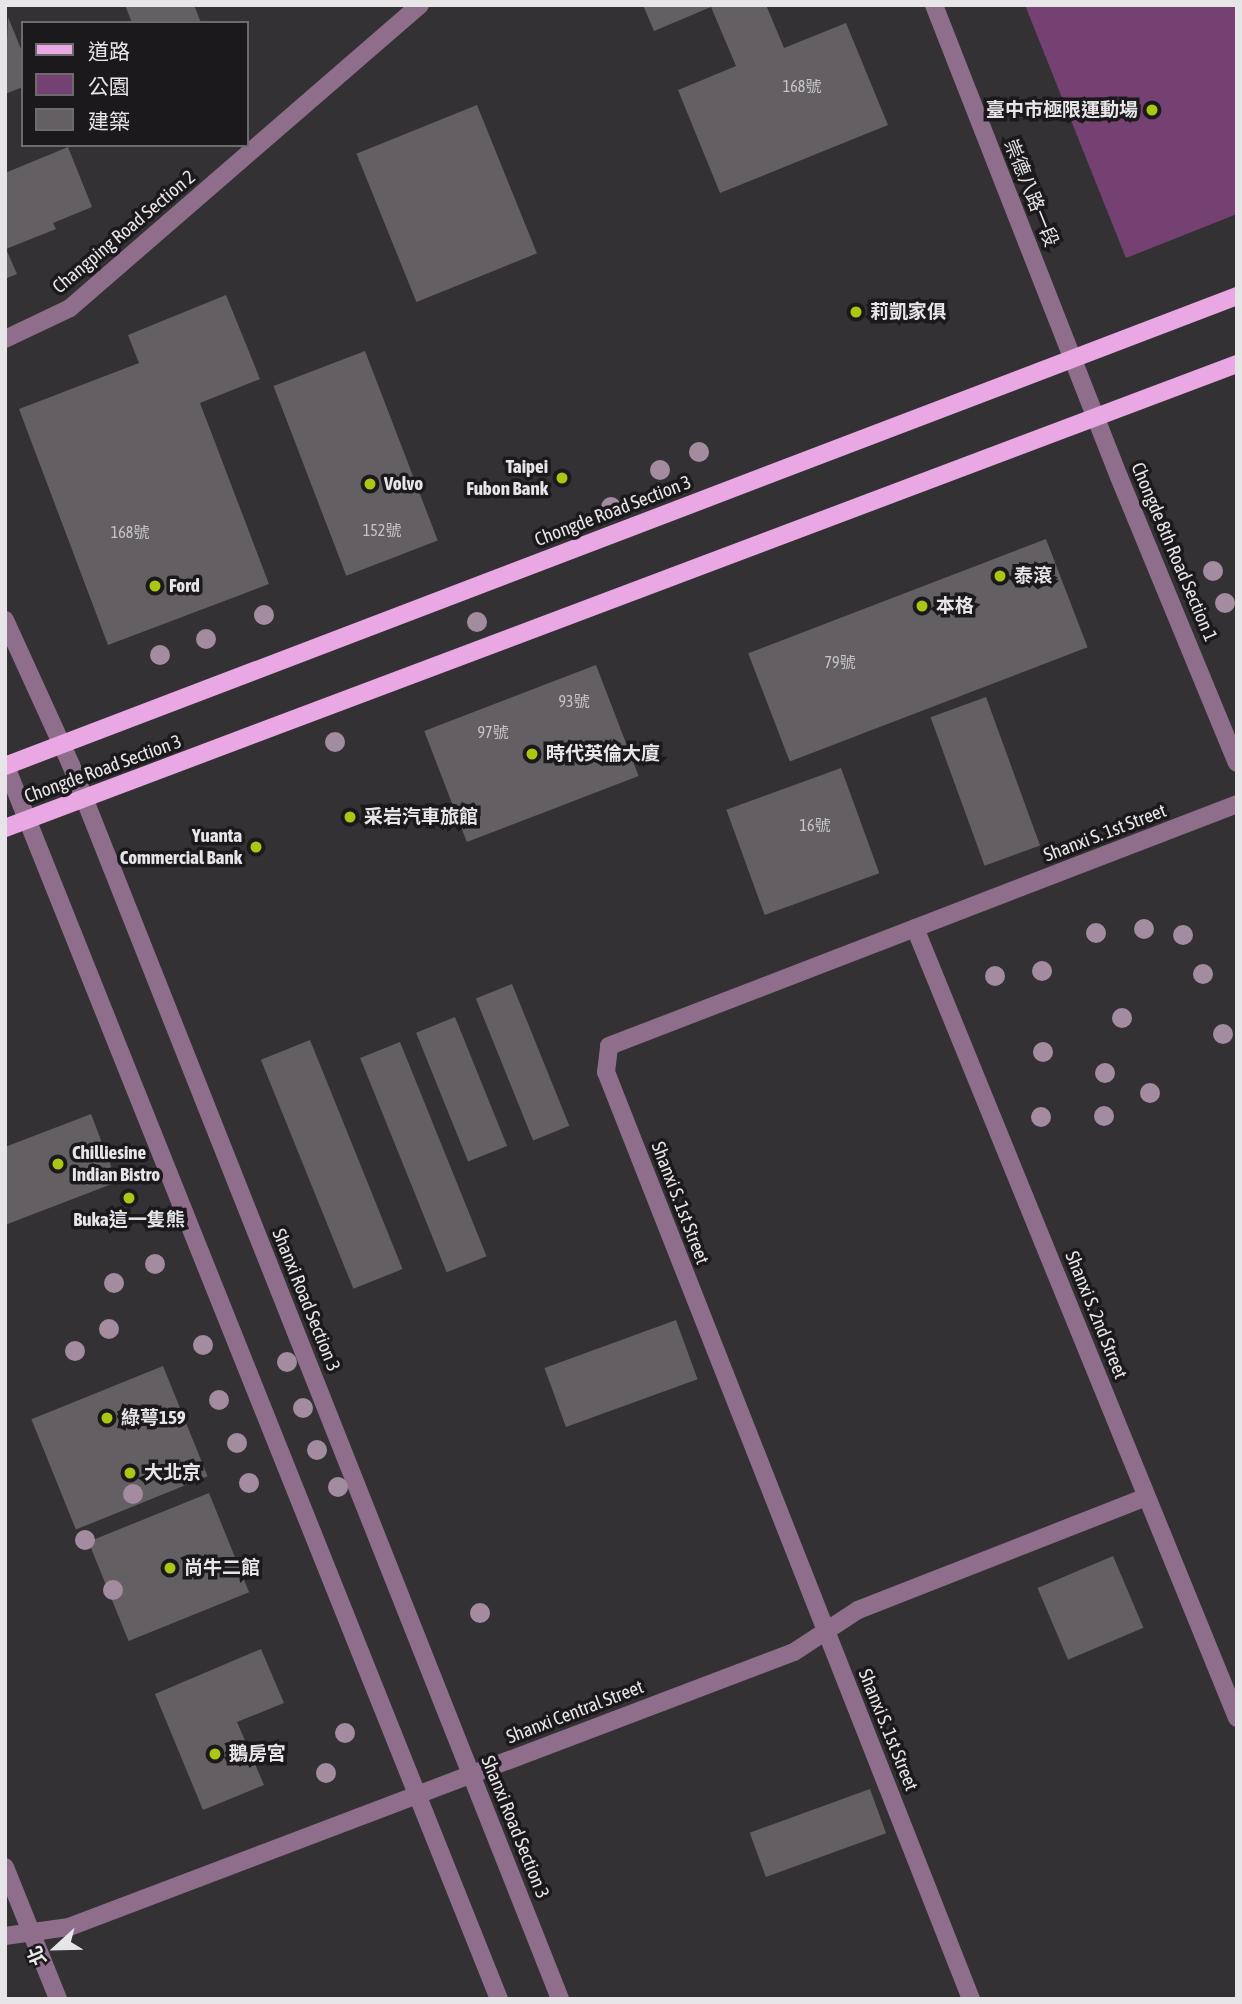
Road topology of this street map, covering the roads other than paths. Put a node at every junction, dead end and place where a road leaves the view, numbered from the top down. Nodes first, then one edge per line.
1 (420, 5) edge
2 (934, 5) edge
3 (1237, 296) edge
4 (5, 339) edge
5 (1072, 357) junction
6 (1237, 364) edge
7 (1097, 418) junction
8 (5, 620) edge
9 (62, 743) junction
10 (1237, 764) edge
11 (6, 765) edge
12 (84, 799) junction
13 (1237, 804) edge
14 (27, 820) junction
15 (5, 828) edge
16 (915, 928) junction
17 (1147, 1497) junction
18 (827, 1632) junction
19 (1237, 1718) edge
20 (472, 1773) junction
21 (416, 1794) junction
22 (5, 1867) edge
23 (32, 1934) junction
24 (5, 1936) edge
25 (58, 1999) edge
26 (499, 1999) edge
27 (561, 1999) edge
28 (971, 1999) edge

1 - 4 street, Changping Road Section 2
2 - 5 street, 崇德八路一段
3 - 5 main road, Chongde Road Section 3
5 - 7 street, Chongde 8th Road Section 1
5 - 9 main road, Chongde Road Section 3
6 - 7 main road, Chongde Road Section 3
7 - 10 street, Chongde 8th Road Section 1
7 - 12 main road, Chongde Road Section 3
8 - 9 street, Shanxi Road Section 3
9 - 11 main road, Chongde Road Section 3
9 - 12 street, Shanxi Road Section 3
11 - 14 street
12 - 14 main road, Chongde Road Section 3
12 - 20 street, Shanxi Road Section 3
13 - 16 street, Shanxi S. 1st Street
14 - 15 main road, Chongde Road Section 3
14 - 21 street
16 - 17 street, Shanxi S. 2nd Street
16 - 18 street, Shanxi S. 1st Street
17 - 18 street, Shanxi Central Street
17 - 19 street, Shanxi S. 2nd Street
18 - 20 street, Shanxi Central Street
18 - 28 street, Shanxi S. 1st Street
20 - 21 street, Shanxi Central Street
20 - 27 street, Shanxi Road Section 3
21 - 23 street, Shanxi Central Street
21 - 26 street
22 - 23 street
23 - 24 street, Shanxi Central Street
23 - 25 street

